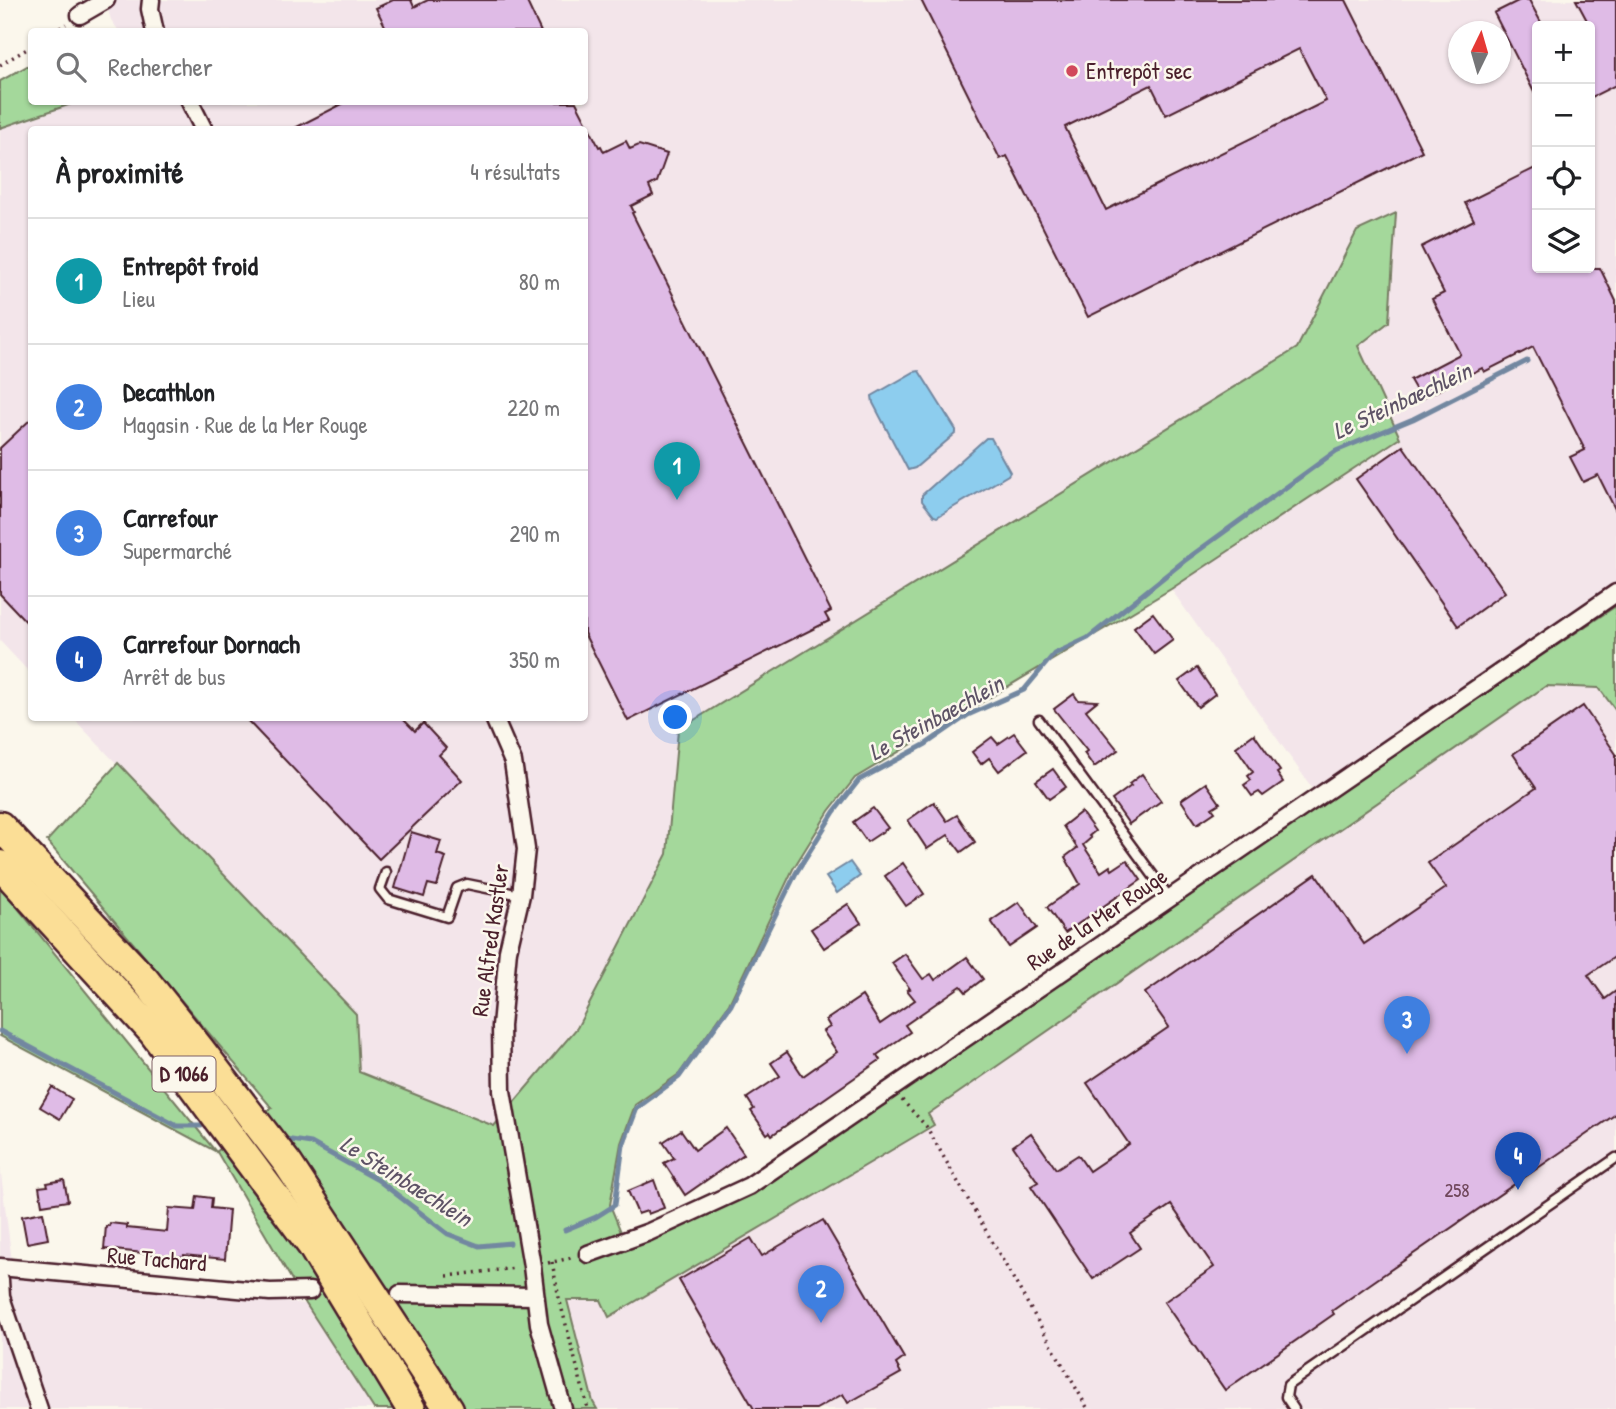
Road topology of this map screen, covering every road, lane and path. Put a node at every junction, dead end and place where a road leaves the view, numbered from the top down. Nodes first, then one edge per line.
1 (106, 0) edge
2 (150, 0) edge
3 (80, 15) dead end
4 (154, 28) edge
5 (28, 48) edge
6 (0, 65) edge
7 (192, 105) edge
8 (202, 126) edge
9 (1616, 593) edge
10 (1039, 720) dead end
11 (495, 721) edge
12 (0, 826) edge
13 (0, 865) edge
14 (386, 872) dead end
15 (521, 895) junction
16 (1169, 897) junction
17 (891, 1088) junction
18 (1616, 1158) edge
19 (588, 1254) dead end
20 (552, 1262) dead end
21 (532, 1266) junction
22 (0, 1267) edge
23 (446, 1276) dead end
24 (0, 1280) edge
25 (310, 1291) dead end
26 (400, 1294) dead end
27 (535, 1296) junction
28 (409, 1407) edge
29 (39, 1409) edge
30 (446, 1409) edge
31 (563, 1409) edge
32 (588, 1409) edge
33 (1088, 1409) edge
34 (1294, 1409) edge

1 - 3 street
2 - 4 street
5 - 6 path
7 - 8 street
9 - 16 street, Rue de la Mer Rouge
10 - 16 lane
11 - 15 street, Rue Alfred Kastler
12 - 30 highway, D 1066
13 - 28 highway, D 1066
14 - 15 lane
15 - 21 street, Rue Alfred Kastler
16 - 17 street, Rue de la Mer Rouge
17 - 19 street, Rue de la Mer Rouge
17 - 33 path
18 - 34 lane
20 - 32 path
21 - 23 path
21 - 27 street, Rue Alfred Kastler
22 - 25 street, Rue Tachard
24 - 29 street
26 - 27 street
27 - 31 street, Rue Alfred Kastler

